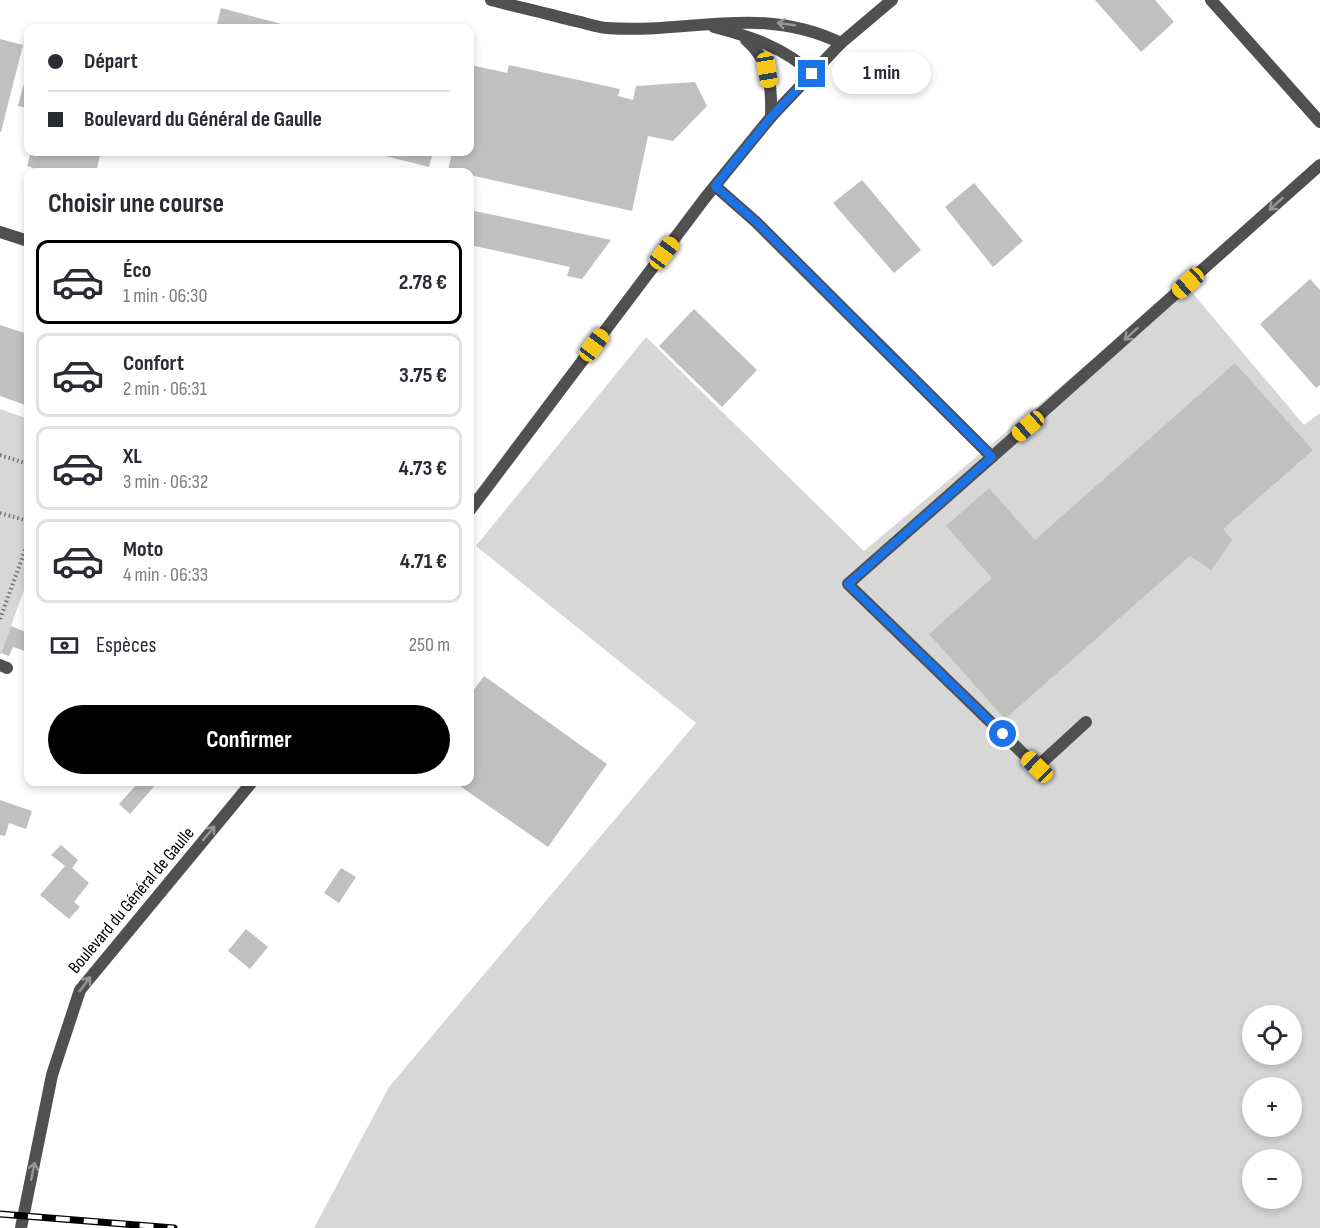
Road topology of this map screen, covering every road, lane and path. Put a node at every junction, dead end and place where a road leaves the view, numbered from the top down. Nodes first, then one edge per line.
1 (491, 0) edge
2 (892, 0) edge
3 (1211, 0) edge
4 (707, 25) junction
5 (738, 33) junction
6 (841, 43) junction
7 (812, 74) junction
8 (771, 117) junction
9 (1320, 122) edge
10 (1320, 165) edge
11 (715, 186) junction
12 (0, 232) edge
13 (24, 240) edge
14 (0, 455) edge
15 (992, 457) junction
16 (24, 463) edge
17 (474, 505) edge
18 (0, 513) edge
19 (24, 520) edge
20 (24, 552) edge
21 (2, 609) edge
22 (0, 619) edge
23 (1086, 722) dead end
24 (249, 786) edge
25 (21, 1228) edge

1 - 4 street
2 - 6 street
3 - 9 street
4 - 5 street
6 -> 4 street
5 - 7 street
5 - 8 street
6 - 7 street
7 - 8 street
8 - 11 street
10 -> 15 street
11 - 15 street
11 - 17 street
12 - 13 street
14 - 16 path
15 - 23 street
18 - 19 path
20 - 21 path
21 - 22 path
25 -> 24 street, Boulevard du Général de Gaulle

